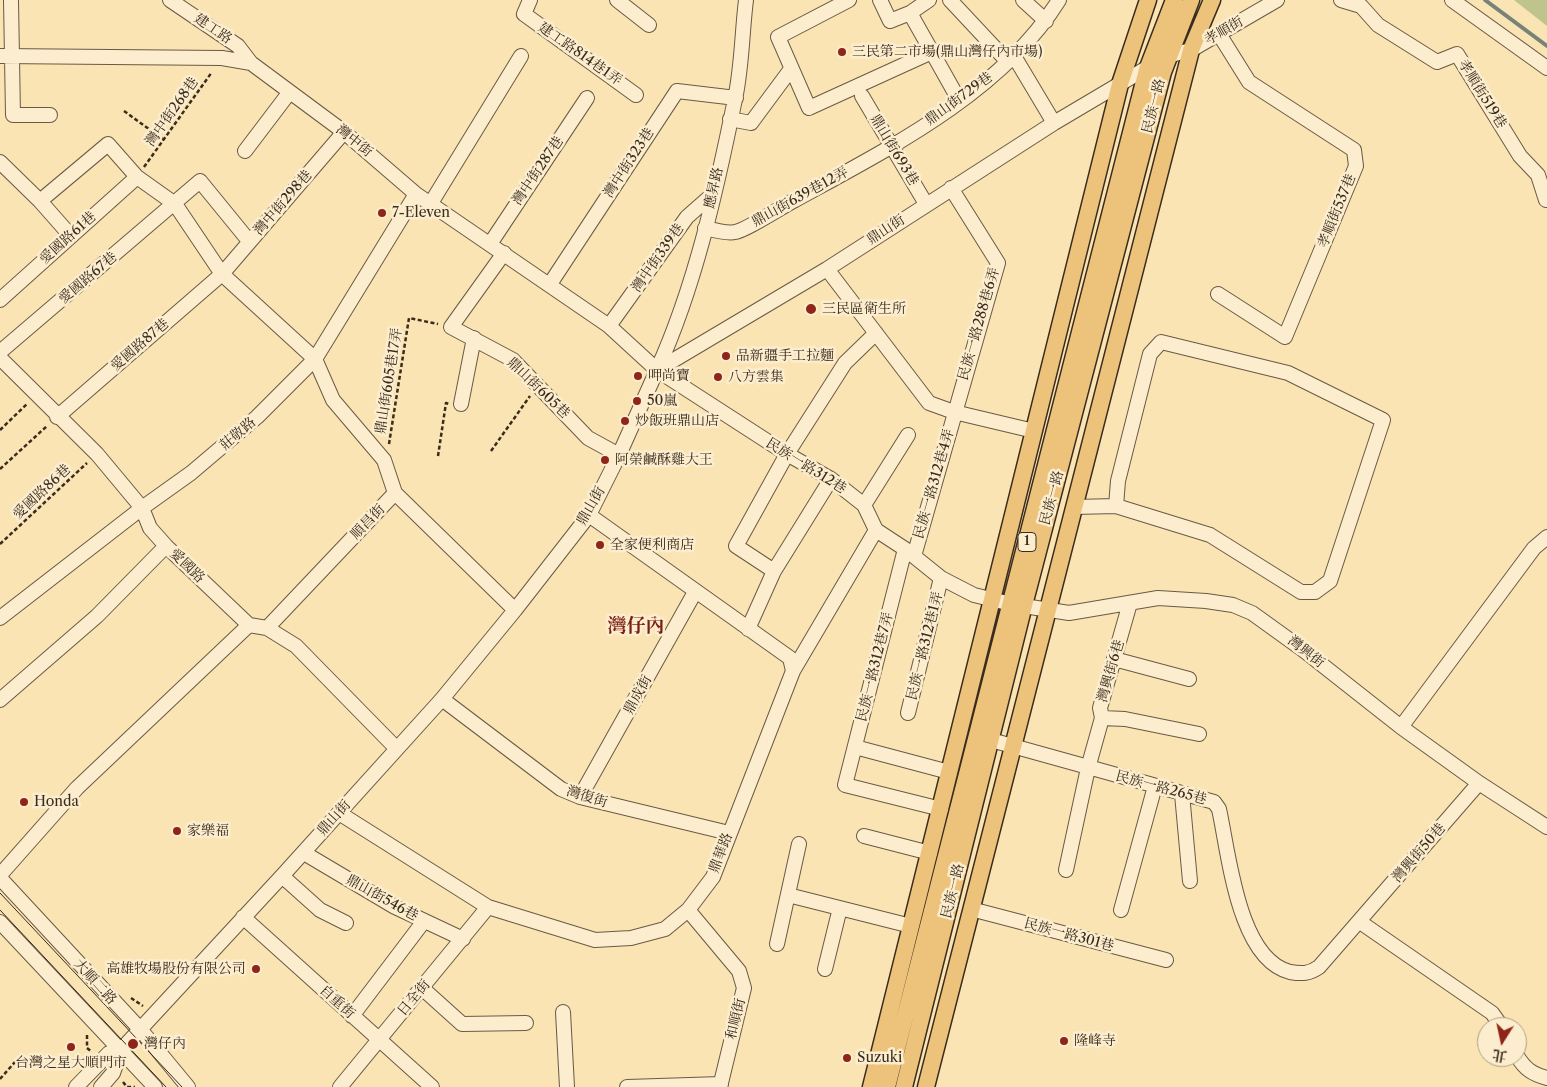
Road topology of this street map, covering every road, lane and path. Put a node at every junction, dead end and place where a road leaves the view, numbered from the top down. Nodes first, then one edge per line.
1 (11, 0) edge
2 (170, 0) edge
3 (530, 0) edge
4 (617, 0) edge
5 (746, 0) edge
6 (849, 0) edge
7 (880, 0) edge
8 (929, 0) edge
9 (950, 0) edge
10 (1023, 0) edge
11 (1059, 0) edge
12 (1148, 0) edge
13 (1174, 0) edge
14 (1191, 0) edge
15 (1212, 0) edge
16 (1278, 0) edge
17 (1341, 0) edge
18 (1452, 0) edge
19 (823, 6) edge
20 (910, 13) junction
21 (1046, 21) junction
22 (649, 25) dead end
23 (1219, 34) junction
24 (1190, 50) junction
25 (932, 52) junction
26 (6, 56) edge
27 (521, 56) dead end
28 (1167, 56) junction
29 (222, 58) junction
30 (1011, 59) junction
31 (251, 63) junction
32 (791, 68) junction
33 (1547, 68) edge
34 (1147, 70) junction
35 (1120, 84) junction
36 (290, 92) junction
37 (636, 95) dead end
38 (862, 96) dead end
39 (587, 98) dead end
40 (736, 98) junction
41 (959, 100) junction
42 (124, 111) dead end
43 (50, 115) dead end
44 (730, 119) junction
45 (1054, 123) junction
46 (344, 132) junction
47 (164, 140) junction
48 (892, 147) junction
49 (245, 151) dead end
50 (0, 162) edge
51 (137, 177) junction
52 (951, 188) junction
53 (416, 194) junction
54 (712, 195) junction
55 (1546, 200) edge
56 (40, 201) junction
57 (431, 203) junction
58 (175, 204) junction
59 (926, 204) junction
60 (705, 228) junction
61 (70, 235) junction
62 (249, 241) junction
63 (490, 244) junction
64 (504, 254) junction
65 (827, 269) junction
66 (222, 274) junction
67 (550, 284) junction
68 (1218, 294) dead end
69 (0, 300) edge
70 (609, 326) junction
71 (452, 327) junction
72 (876, 332) junction
73 (474, 338) junction
74 (0, 352) edge
75 (0, 358) edge
76 (315, 358) junction
77 (657, 370) junction
78 (538, 384) junction
79 (38, 394) junction
80 (460, 404) joint
81 (954, 412) junction
82 (57, 417) junction
83 (0, 430) edge
84 (1034, 431) junction
85 (908, 435) dead end
86 (491, 452) dead end
87 (97, 454) junction
88 (787, 454) junction
89 (619, 455) junction
90 (438, 456) dead end
91 (384, 460) junction
92 (0, 469) edge
93 (831, 479) junction
94 (395, 493) junction
95 (864, 505) junction
96 (1116, 506) junction
97 (1074, 507) junction
98 (142, 508) junction
99 (589, 516) junction
100 (876, 530) junction
101 (1547, 537) edge
102 (0, 544) edge
103 (166, 546) junction
104 (909, 552) junction
105 (774, 571) junction
106 (941, 578) junction
107 (695, 592) junction
108 (992, 600) junction
109 (1130, 603) junction
110 (1018, 605) junction
111 (515, 610) junction
112 (1048, 610) junction
113 (0, 618) edge
114 (249, 625) junction
115 (267, 628) junction
116 (748, 629) junction
117 (1114, 659) junction
118 (793, 671) junction
119 (1189, 679) dead end
120 (442, 699) junction
121 (0, 700) edge
122 (908, 713) dead end
123 (1102, 718) junction
124 (1401, 727) junction
125 (1199, 734) dead end
126 (991, 740) junction
127 (855, 747) junction
128 (1012, 747) junction
129 (396, 748) junction
130 (1088, 768) junction
131 (949, 772) junction
132 (1479, 783) junction
133 (1154, 786) junction
134 (1182, 794) junction
135 (580, 797) junction
136 (941, 809) junction
137 (339, 813) junction
138 (1547, 827) edge
139 (729, 833) junction
140 (864, 836) dead end
141 (798, 844) dead end
142 (304, 853) junction
143 (930, 853) junction
144 (1066, 870) dead end
145 (0, 876) edge
146 (282, 876) junction
147 (1190, 881) dead end
148 (788, 895) junction
149 (488, 907) junction
150 (840, 908) junction
151 (971, 909) junction
152 (688, 910) junction
153 (1121, 910) dead end
154 (243, 917) junction
155 (1242, 918) joint
156 (424, 921) junction
157 (0, 922) edge
158 (1360, 922) junction
159 (346, 924) dead end
160 (912, 926) junction
161 (463, 939) junction
162 (777, 944) dead end
163 (1166, 960) dead end
164 (824, 969) dead end
165 (422, 988) junction
166 (564, 1012) dead end
167 (352, 1016) junction
168 (1495, 1017) edge
169 (526, 1023) dead end
170 (140, 1029) junction
171 (379, 1040) junction
172 (121, 1050) junction
173 (22, 1054) dead end
174 (1524, 1067) edge
175 (1547, 1078) edge
176 (0, 1079) edge
177 (720, 1085) edge
178 (76, 1087) edge
179 (101, 1087) edge
180 (155, 1087) edge
181 (188, 1087) edge
182 (340, 1087) edge
183 (432, 1087) edge
184 (567, 1087) edge
185 (627, 1087) edge
186 (871, 1087) edge
187 (887, 1087) edge
188 (904, 1087) edge
189 (926, 1087) edge

1 - 26 street
2 - 31 street, 建工路
3 - 37 street, 建工路814巷1弄
4 - 22 street
5 - 40 street, 應昇路
6 - 19 street
7 - 20 street
8 - 20 street
9 - 30 street
10 - 21 street
11 - 21 street, 鼎山街729巷
12 - 35 main road, 1
13 - 34 main road, 民族一路 / 1
14 - 28 main road, 民族一路 / 1
15 - 24 main road, 民族一路
16 - 23 street, 孝順街
17 - 55 street, 孝順街519巷
18 - 33 street
19 - 32 street
20 - 25 street
21 - 30 street, 鼎山街729巷
23 - 24 street, 孝順街
23 - 68 street, 孝順街537巷
24 - 28 street, 孝順街
24 - 97 main road, 民族一路
25 - 32 street
25 - 41 street
26 - 29 street, 灣中街
26 - 43 street
27 - 57 street
28 - 34 street, 鼎山街
28 - 110 main road, 民族一路 / 1
29 - 31 street, 灣中街
29 - 47 path, 灣中街268巷
30 - 41 street, 鼎山街729巷
30 - 45 street
31 - 36 street, 灣中街
32 - 44 street
34 - 35 street, 鼎山街
34 - 110 main road, 民族一路 / 1
35 - 45 street, 鼎山街
35 - 84 main road, 1
36 - 46 street, 灣中街
36 - 49 street
38 - 48 street, 鼎山街693巷
39 - 63 street, 灣中街287巷
40 - 44 street, 應昇路
40 - 67 street, 灣中街323巷
41 - 48 street, 鼎山街729巷
42 - 47 path
44 - 54 street, 應昇路
45 - 52 street, 鼎山街
46 - 53 street, 灣中街
46 - 62 street, 灣中街298巷
47 - 51 path, 灣中街268巷
48 - 59 street, 鼎山街693巷
48 - 60 street, 鼎山街639巷12弄
50 - 56 street
51 - 56 street
51 - 58 street
51 - 61 street, 愛國路61巷
52 - 59 street, 鼎山街
52 - 81 street, 民族一路288巷6弄
53 - 57 street, 灣中街
53 - 76 street, 莊敬路
54 - 60 street, 應昇路
54 - 70 street, 灣中街339巷
56 - 61 street
57 - 63 street, 灣中街
58 - 62 street, 愛國路67巷
58 - 66 street
58 - 74 street, 愛國路67巷
59 - 65 street, 鼎山街
60 - 77 street, 應昇路
61 - 69 street, 愛國路61巷
62 - 66 street, 灣中街298巷
63 - 64 street, 灣中街
64 - 67 street, 灣中街
64 - 71 street
65 - 72 street
65 - 77 street, 鼎山街
66 - 76 street
66 - 82 street, 愛國路87巷
67 - 70 street, 灣中街
70 - 77 street, 灣中街
71 - 73 street, 鼎山街605巷
71 - 91 path, 鼎山街605巷17弄
72 - 81 street
72 - 88 street
73 - 78 street, 鼎山街605巷
73 - 80 street
75 - 79 street, 愛國路
76 - 91 street
76 - 98 street, 莊敬路
77 - 88 street, 民族一路312巷
77 - 89 street, 鼎山街
78 - 86 path
78 - 89 street, 鼎山街605巷
79 - 82 street, 愛國路
79 - 83 path
80 - 90 path
81 - 84 street
81 - 104 street, 民族一路312巷4弄
82 - 87 street, 愛國路
82 - 92 path
84 - 108 main road, 1
85 - 95 street
87 - 98 street, 愛國路
87 - 102 path, 愛國路86巷
88 - 93 street, 民族一路312巷
88 - 105 street
89 - 99 street, 鼎山街
91 - 94 street
93 - 95 street, 民族一路312巷
93 - 105 street
94 - 111 street, 順昌街
94 - 115 street, 順昌街
95 - 100 street, 民族一路312巷
96 - 96 street
96 - 97 street
97 - 112 main road, 民族一路
98 - 103 street, 愛國路
98 - 113 street, 莊敬路
99 - 107 street
99 - 111 street, 鼎山街
100 - 104 street
100 - 118 street, 鼎華路
101 - 124 street
103 - 114 street, 愛國路
103 - 121 street
104 - 106 street
104 - 127 street, 民族一路312巷7弄
105 - 116 street
106 - 108 street
106 - 122 street, 民族一路312巷1弄
107 - 116 street
107 - 135 street, 鼎成街
108 - 110 street
108 - 131 main road, 1
109 - 112 street, 灣興街
109 - 117 street, 灣興街6巷
109 - 124 street, 灣興街
110 - 112 street, 灣興街
110 - 126 main road, 民族一路 / 1
110 - 187 main road, 民族一路 / 1
111 - 120 street, 鼎山街
112 - 128 main road, 民族一路
114 - 115 street
114 - 145 street
115 - 129 street
116 - 118 street
117 - 119 street
117 - 123 street, 灣興街6巷
118 - 139 street, 鼎華路
120 - 129 street, 鼎山街
120 - 135 street, 灣復街
123 - 125 street
123 - 130 street, 灣興街6巷
124 - 132 street, 灣興街
126 - 128 street, 民族一路265巷
126 - 188 main road, 民族一路 / 1
127 - 131 street
127 - 136 street, 民族一路312巷7弄
128 - 130 street, 民族一路265巷
128 - 151 main road, 民族一路
129 - 137 street, 鼎山街
130 - 133 street, 民族一路265巷
130 - 144 street, 灣興街6巷
131 - 136 main road, 1
132 - 138 street, 灣興街
132 - 158 street, 灣興街50巷
133 - 134 street, 民族一路265巷
133 - 153 street
134 - 147 street
134 - 155 street, 民族一路265巷
135 - 139 street, 灣復街
136 - 143 main road, 1
137 - 142 street, 鼎山街
137 - 149 street, 鼎華路
139 - 152 street, 鼎華路
140 - 143 street
141 - 148 street
142 - 146 street, 鼎山街
142 - 156 street, 鼎山街546巷
143 - 160 main road, 1
145 - 170 street, 大順二路
146 - 154 street, 鼎山街
146 - 159 street
148 - 150 street
148 - 162 street
149 - 152 street, 鼎華路
149 - 161 street, 日全街
150 - 160 street
150 - 164 street
151 - 163 street, 民族一路301巷
151 - 189 main road, 民族一路
152 - 177 street, 和順街
154 - 167 street, 自重街
154 - 170 street, 鼎山街
155 - 158 street, 灣興街50巷
156 - 161 street, 鼎山街546巷
156 - 167 street
157 - 172 street, 大順二路
158 - 168 street
160 - 186 main road, 1
161 - 165 street, 日全街
165 - 169 street
165 - 171 street, 日全街
166 - 184 street
167 - 171 street, 自重街
170 - 172 street, 鼎山街
170 - 181 street, 大順二路
171 - 182 street, 日全街
171 - 183 street, 自重街
172 - 178 street, 鼎山街
172 - 179 street, 鼎山街
172 - 180 street, 大順二路
173 - 176 path
174 - 175 street
177 - 185 street

